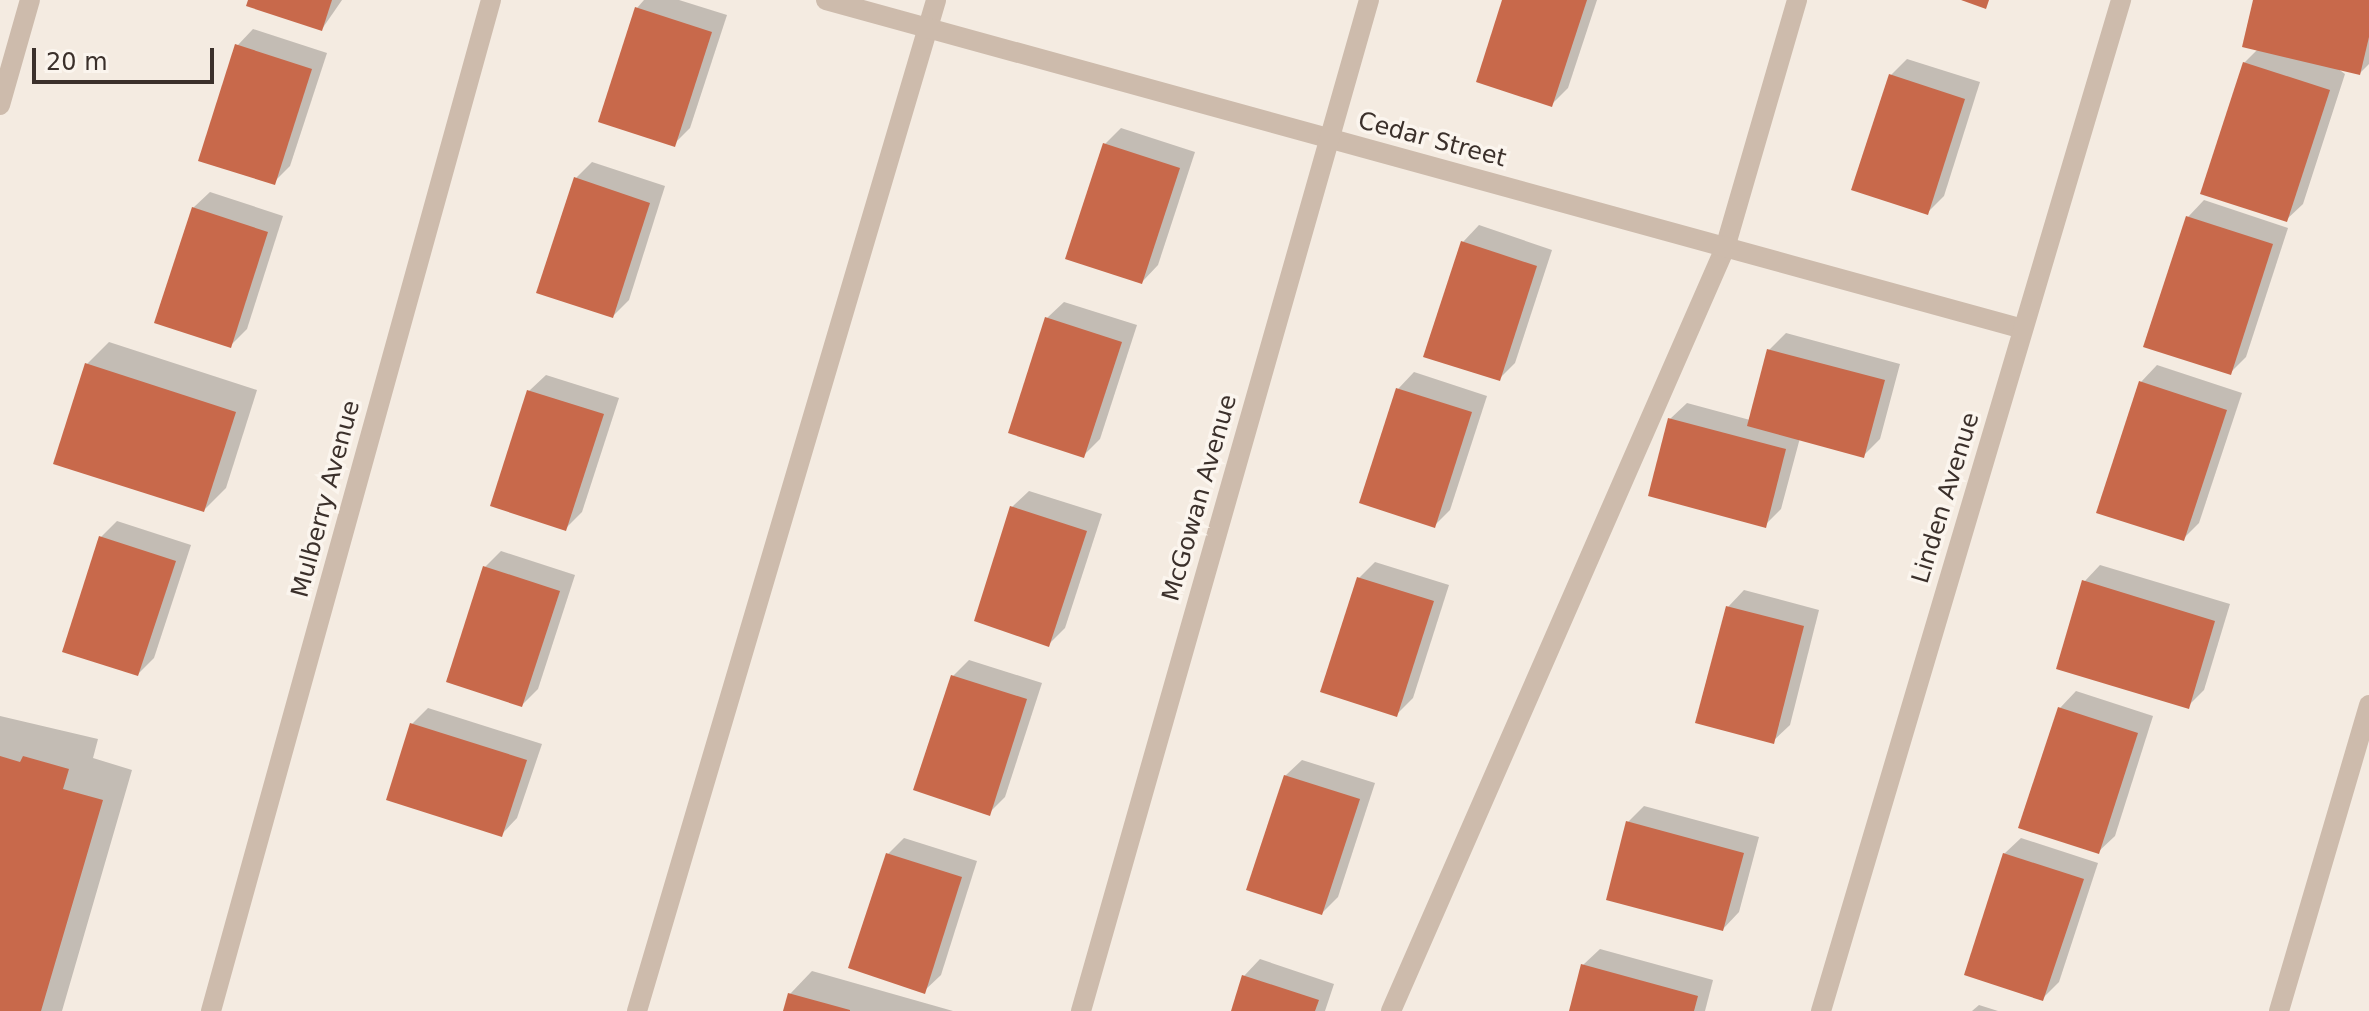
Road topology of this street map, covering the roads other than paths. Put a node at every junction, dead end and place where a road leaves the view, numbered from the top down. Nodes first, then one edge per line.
1 (30, 0) edge
2 (491, 0) edge
3 (826, 0) edge
4 (936, 0) edge
5 (1369, 0) edge
6 (1797, 0) edge
7 (2121, 0) edge
8 (929, 28) junction
9 (0, 105) edge
10 (1330, 139) junction
11 (1725, 248) junction
12 (2023, 329) junction
13 (2369, 705) edge
14 (211, 1011) edge
15 (637, 1011) edge
16 (1081, 1011) edge
17 (1391, 1011) edge
18 (1821, 1011) edge
19 (2279, 1011) edge

1 - 9 street
2 - 14 street, Mulberry Avenue
3 - 8 street, Cedar Street
4 - 8 street
5 - 10 street, McGowan Avenue
6 - 11 street
7 - 12 street, Linden Avenue
8 - 10 street, Cedar Street
8 - 15 street
10 - 11 street, Cedar Street
10 - 16 street, McGowan Avenue
11 - 12 street, Cedar Street
11 - 17 street
12 - 18 street, Linden Avenue
13 - 19 street

